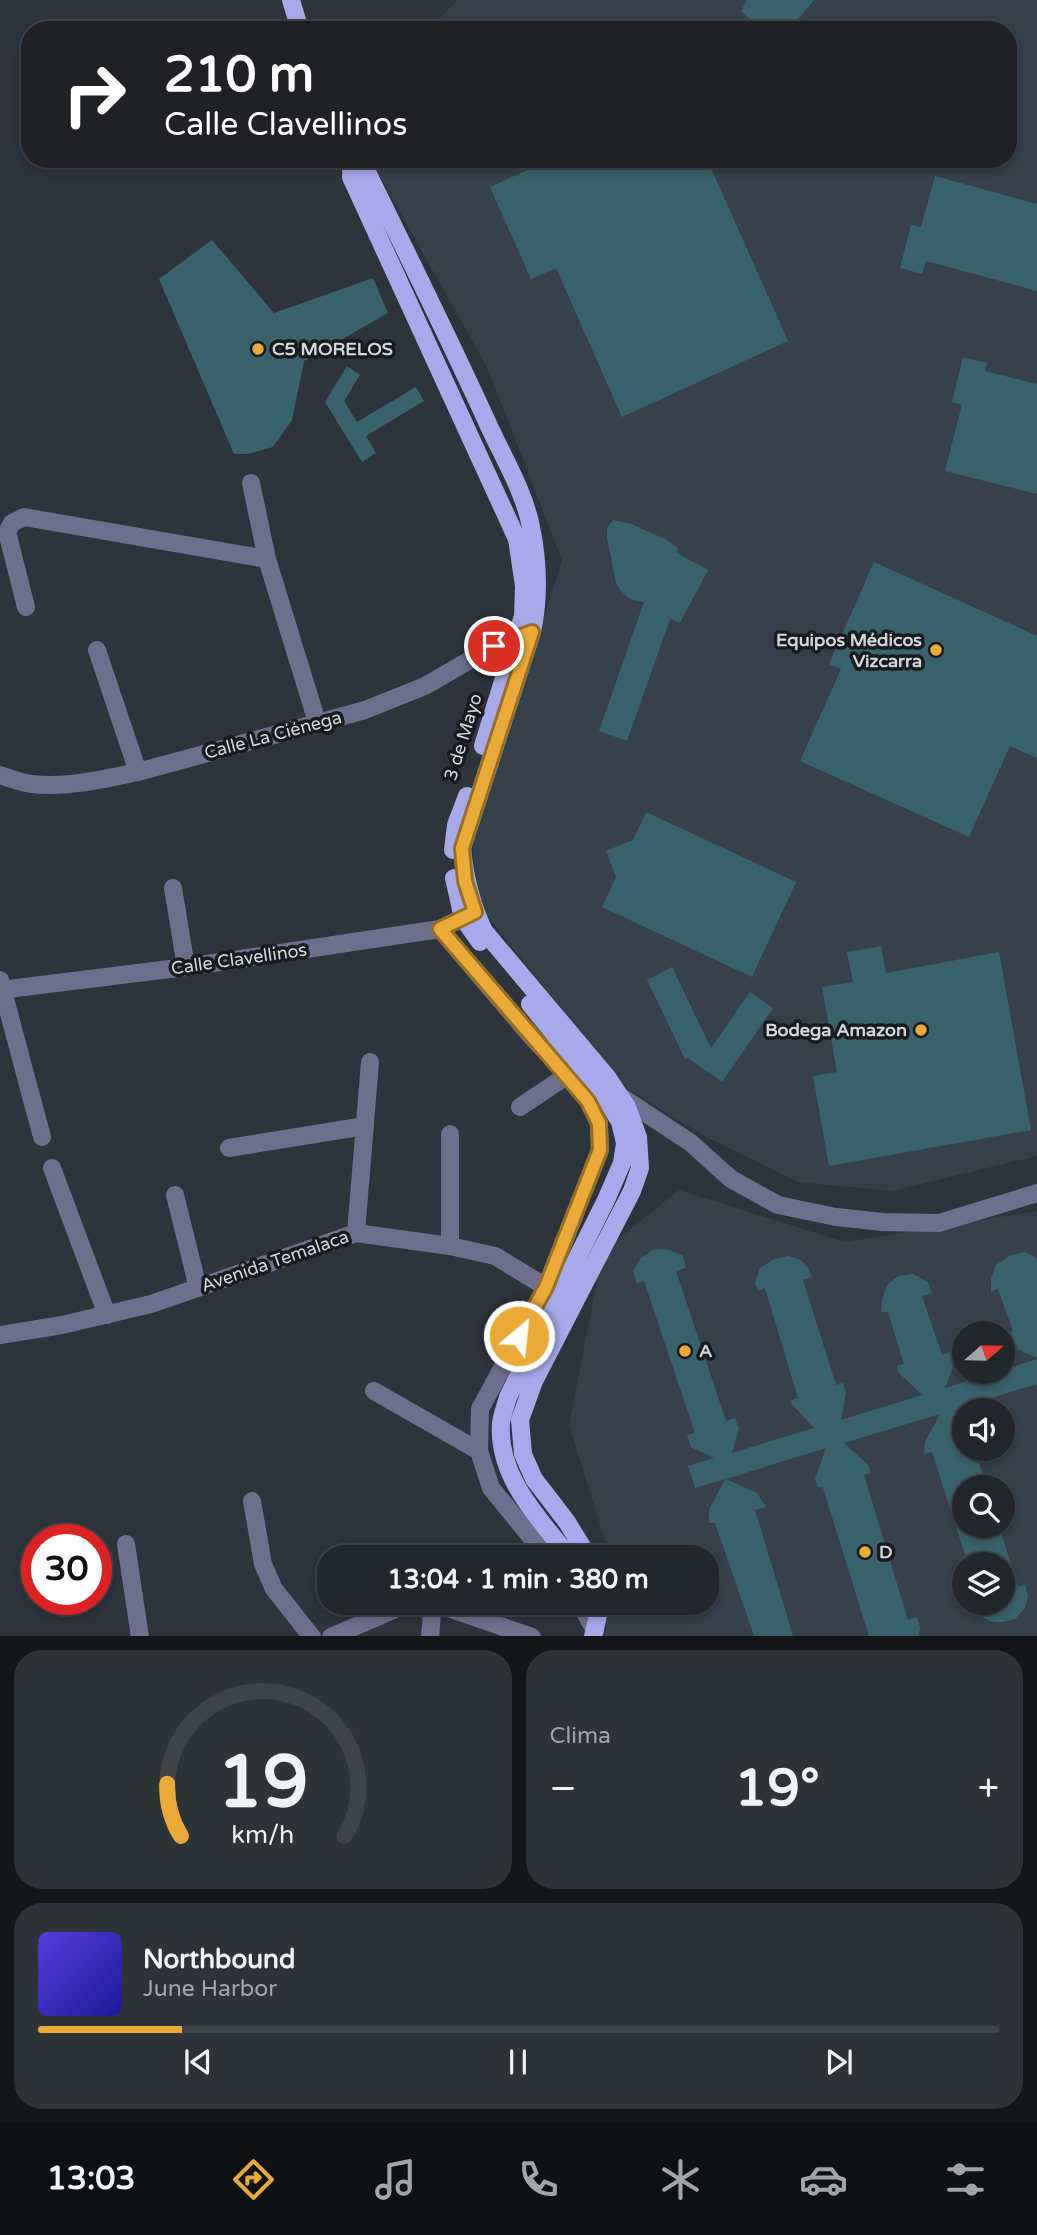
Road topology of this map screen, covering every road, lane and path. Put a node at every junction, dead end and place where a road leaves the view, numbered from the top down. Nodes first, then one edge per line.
1 (291, 0) edge
2 (297, 21) edge
3 (352, 168) edge
4 (251, 483) dead end
5 (267, 559) junction
6 (26, 607) dead end
7 (524, 634) junction
8 (97, 650) dead end
9 (317, 722) junction
10 (138, 772) junction
11 (0, 775) edge
12 (173, 887) dead end
13 (469, 915) junction
14 (440, 929) junction
15 (186, 967) junction
16 (1, 987) edge
17 (370, 1062) dead end
18 (574, 1070) junction
19 (604, 1097) junction
20 (520, 1107) dead end
21 (365, 1126) junction
22 (450, 1134) dead end
23 (42, 1137) dead end
24 (229, 1148) dead end
25 (52, 1168) dead end
26 (1037, 1192) edge
27 (175, 1195) dead end
28 (356, 1233) junction
29 (450, 1246) junction
30 (546, 1287) junction
31 (198, 1288) junction
32 (107, 1315) junction
33 (0, 1335) edge
34 (374, 1391) dead end
35 (479, 1451) junction
36 (252, 1501) dead end
37 (126, 1544) dead end
38 (537, 1545) edge
39 (560, 1545) edge
40 (581, 1545) edge
41 (381, 1615) edge
42 (433, 1615) edge
43 (470, 1615) edge
44 (585, 1615) edge
45 (597, 1615) edge
46 (594, 1634) edge
47 (140, 1636) edge
48 (312, 1636) edge
49 (331, 1636) edge
50 (430, 1636) edge
51 (532, 1636) edge

1 - 2 main road
3 - 7 main road, 3 de Mayo
4 - 5 street
5 - 6 street
5 - 9 street
7 - 9 street, Calle La Ciénega
7 - 13 main road, 3 de Mayo
8 - 10 street
9 - 10 street, Calle La Ciénega
10 - 11 street, Calle La Ciénega
12 - 15 street
13 - 14 street, Calle Clavellinos
13 - 18 main road, 3 de Mayo
13 - 19 main road
14 - 15 street, Calle Clavellinos
14 - 18 street
15 - 16 street, Calle Clavellinos
16 - 23 street
17 - 21 street
18 - 19 main road, 3 de Mayo
18 - 20 street
19 - 26 street
19 - 30 street
19 - 39 main road, 3 de Mayo
19 - 40 main road
21 - 24 street
21 - 28 street
22 - 29 street
25 - 32 street
27 - 31 street
28 - 29 street, Avenida Temalaca
28 - 31 street, Avenida Temalaca
29 - 30 street, Avenida Temalaca
30 - 35 street
31 - 32 street, Avenida Temalaca
32 - 33 street, Avenida Temalaca
34 - 35 street
35 - 38 street
36 - 48 street
37 - 47 street
41 - 49 street
42 - 50 street
43 - 51 street
44 - 46 street
45 - 46 main road

